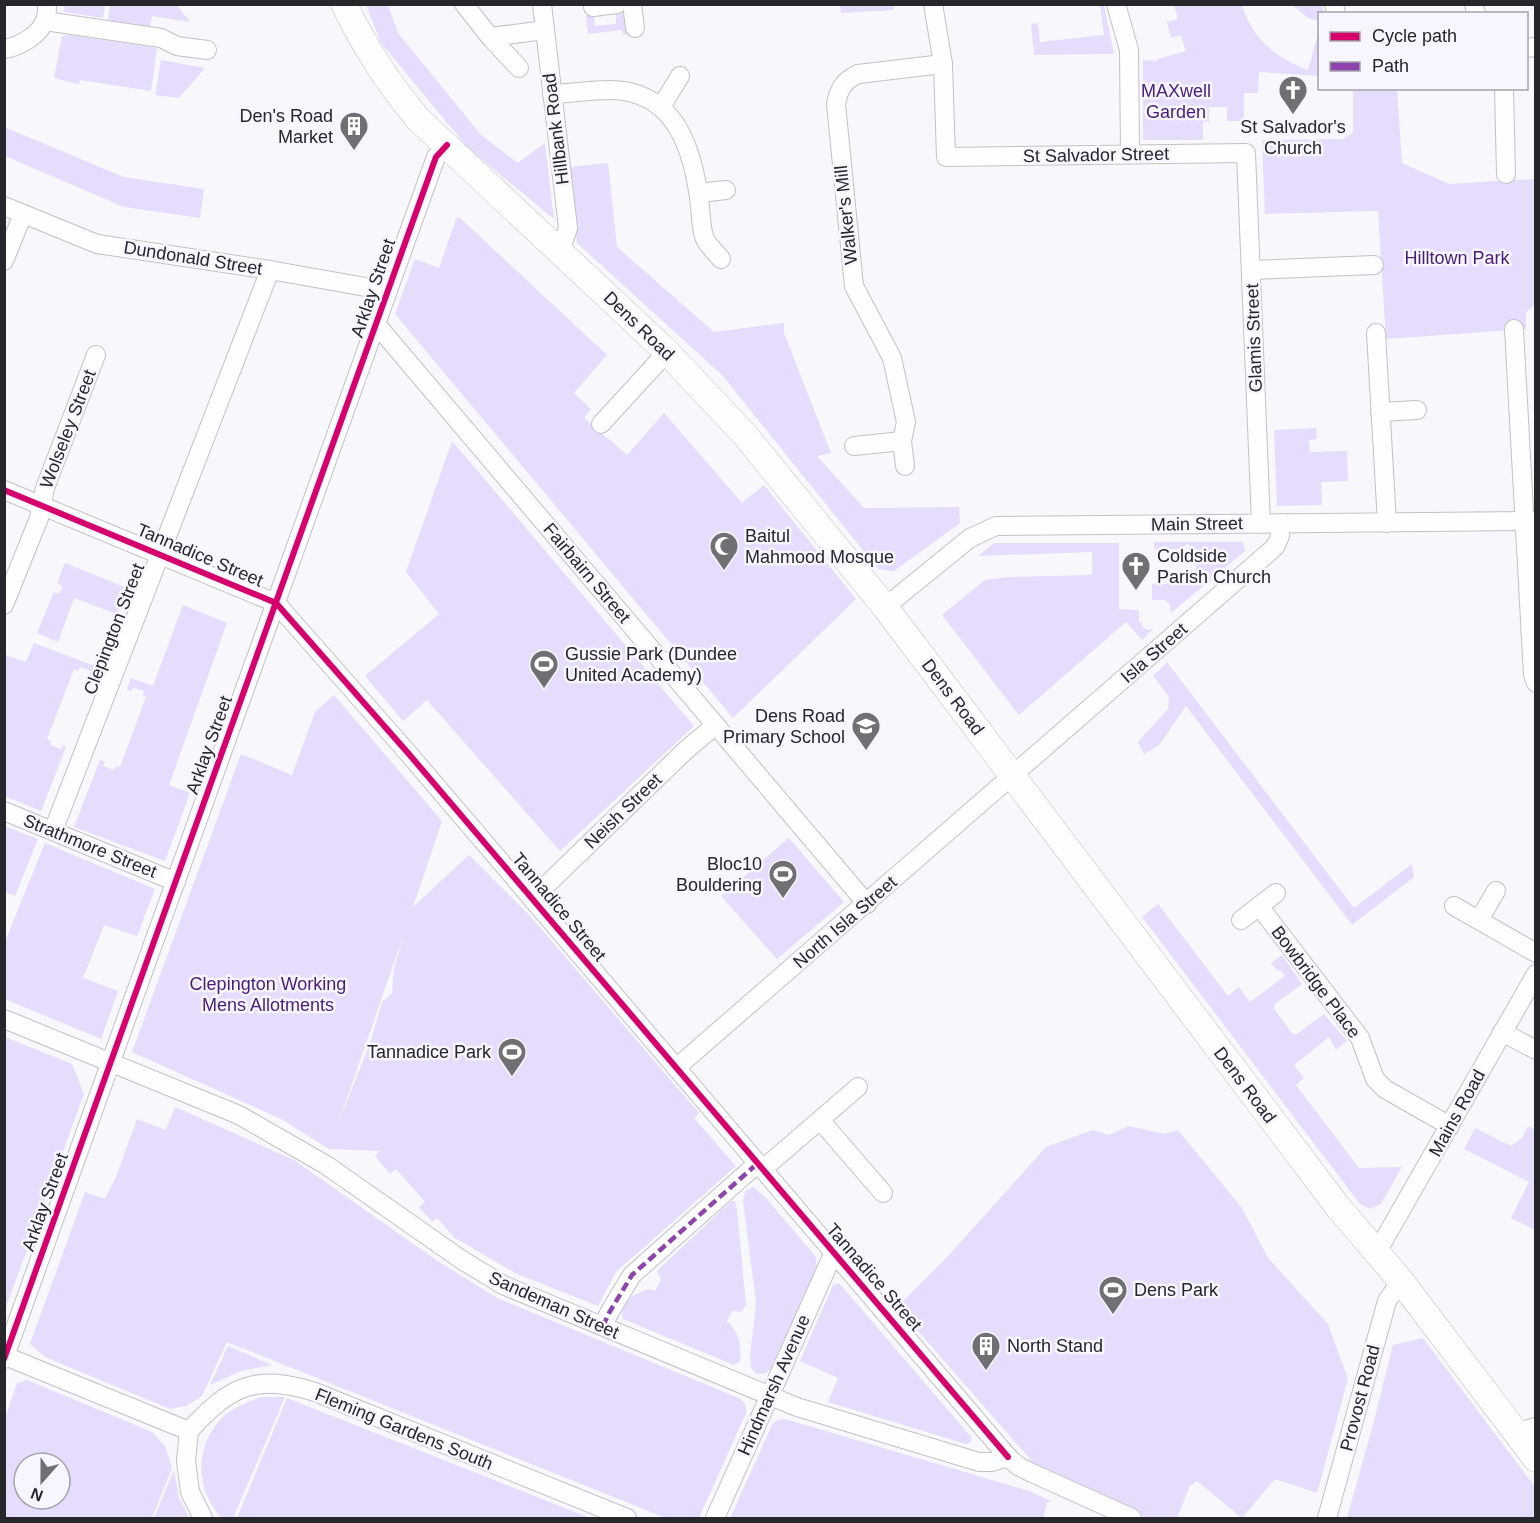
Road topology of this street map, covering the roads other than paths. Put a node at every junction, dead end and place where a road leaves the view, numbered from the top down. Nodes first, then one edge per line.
1 (344, 4) edge
2 (465, 4) edge
3 (542, 4) edge
4 (617, 4) edge
5 (632, 4) edge
6 (933, 4) edge
7 (1116, 4) edge
8 (593, 7) dead end
9 (46, 13) edge
10 (634, 28) dead end
11 (545, 30) junction
12 (490, 38) junction
13 (4, 49) edge
14 (207, 50) dead end
15 (943, 64) junction
16 (519, 68) dead end
17 (680, 76) dead end
18 (1504, 90) edge
19 (552, 94) junction
20 (661, 107) junction
21 (447, 145) junction
22 (1246, 153) joint
23 (1130, 154) junction
24 (1506, 174) dead end
25 (726, 190) dead end
26 (699, 193) junction
27 (4, 206) edge
28 (24, 214) junction
29 (561, 252) junction
30 (721, 259) dead end
31 (4, 261) edge
32 (1374, 265) dead end
33 (270, 270) junction
34 (1251, 270) junction
35 (388, 291) junction
36 (376, 324) junction
37 (1514, 329) dead end
38 (1376, 333) dead end
39 (666, 352) junction
40 (96, 355) dead end
41 (1536, 381) edge
42 (1517, 384) junction
43 (1417, 410) dead end
44 (1380, 412) junction
45 (601, 424) dead end
46 (902, 441) junction
47 (854, 446) dead end
48 (905, 466) dead end
49 (4, 490) edge
50 (42, 505) junction
51 (1530, 521) edge
52 (1280, 523) junction
53 (1387, 523) junction
54 (1261, 524) junction
55 (159, 554) junction
56 (276, 603) junction
57 (4, 605) edge
58 (885, 607) junction
59 (1534, 679) edge
60 (716, 725) junction
61 (1014, 776) junction
62 (4, 811) edge
63 (52, 831) junction
64 (176, 882) junction
65 (1496, 891) dead end
66 (1276, 893) dead end
67 (532, 899) junction
68 (867, 904) junction
69 (1259, 906) junction
70 (1454, 906) dead end
71 (1241, 920) dead end
72 (1479, 920) junction
73 (1536, 953) edge
74 (1536, 974) edge
75 (4, 1019) edge
76 (1502, 1032) junction
77 (1536, 1050) edge
78 (111, 1062) junction
79 (676, 1068) junction
80 (858, 1087) dead end
81 (820, 1120) junction
82 (1450, 1126) junction
83 (760, 1166) junction
84 (884, 1193) dead end
85 (1377, 1251) junction
86 (834, 1252) junction
87 (1401, 1281) junction
88 (603, 1326) junction
89 (6, 1349) edge
90 (770, 1396) junction
91 (1526, 1429) edge
92 (189, 1431) junction
93 (1008, 1456) junction
94 (1536, 1459) edge
95 (203, 1518) edge
96 (627, 1518) edge
97 (715, 1518) edge
98 (1132, 1518) edge
99 (1327, 1518) edge

1 - 21 main road, Dens Road
2 - 12 street
3 - 11 street, Hillbank Road
4 - 8 street
5 - 10 street
6 - 15 street
7 - 23 street
9 - 13 street
9 - 14 street
11 - 12 street
11 - 19 street, Hillbank Road
12 - 16 street
15 - 23 street, St Salvador Street
15 - 46 street, Walker's Mill
17 - 20 street
18 - 24 street
19 - 20 street
19 - 29 street, Hillbank Road
20 - 26 street
21 - 29 main road, Dens Road
21 - 35 street, Arklay Street
22 - 23 street, St Salvador Street
22 - 34 street, Glamis Street
25 - 26 street
26 - 30 street
27 - 28 street, Dundonald Street
28 - 31 street
28 - 33 street, Dundonald Street
29 - 39 main road, Dens Road
32 - 34 street
33 - 35 street, Dundonald Street
33 - 55 street, Clepington Street
34 - 54 street, Glamis Street
35 - 36 street, Arklay Street
36 - 56 street, Arklay Street
36 - 60 street, Fairbairn Street
37 - 42 street
38 - 44 street
39 - 45 street
39 - 58 main road, Dens Road
40 - 50 street, Wolseley Street
41 - 42 street
42 - 51 street
43 - 44 street
44 - 53 street
46 - 47 street
46 - 48 street, Walker's Mill
49 - 50 street, Tannadice Street
50 - 55 street, Tannadice Street
50 - 57 street, Wolseley Street
51 - 53 street, Main Street
51 - 59 street
52 - 53 street, Main Street
52 - 54 street, Main Street
52 - 61 street, Isla Street
54 - 58 street, Main Street
55 - 56 street, Tannadice Street
55 - 63 street, Clepington Street
56 - 64 street, Arklay Street
56 - 67 street, Tannadice Street
58 - 61 main road, Dens Road
60 - 67 street, Neish Street
60 - 68 street, Fairbairn Street
61 - 68 street, North Isla Street
61 - 85 main road, Dens Road
62 - 63 street, Strathmore Street
63 - 64 street, Strathmore Street
64 - 78 street, Arklay Street
65 - 72 street
66 - 69 street
67 - 79 street, Tannadice Street
68 - 79 street, North Isla Street
69 - 71 street
69 - 82 street, Bowbridge Place
70 - 72 street
72 - 73 street
74 - 76 street, Mains Road
75 - 78 street, Sandeman Street
76 - 77 street
76 - 82 street, Mains Road
78 - 88 street, Sandeman Street
78 - 89 street, Arklay Street
79 - 83 street, Tannadice Street
80 - 81 street
81 - 83 street
81 - 84 street
82 - 85 street, Mains Road
83 - 86 street, Tannadice Street
83 - 88 street
85 - 87 main road, Dens Road
86 - 90 street, Hindmarsh Avenue
86 - 93 street, Tannadice Street
87 - 91 main road, Dens Road
87 - 99 street, Provost Road
88 - 90 street, Sandeman Street
89 - 92 street
90 - 93 street, Sandeman Street
90 - 97 street, Hindmarsh Avenue
91 - 94 main road, Dens Road
92 - 95 street
92 - 96 street, Fleming Gardens South
93 - 98 street

